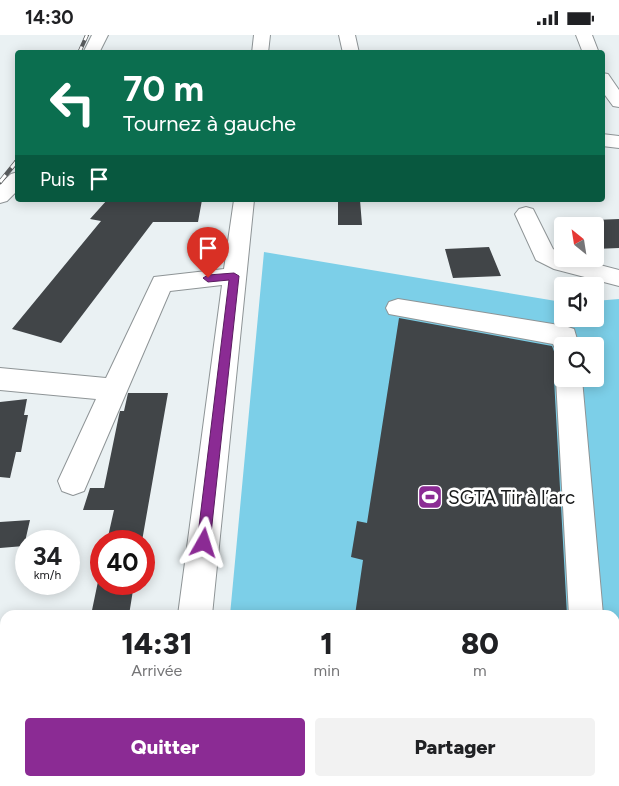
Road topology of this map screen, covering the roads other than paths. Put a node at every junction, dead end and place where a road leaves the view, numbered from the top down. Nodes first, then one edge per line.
1 (100, 35) edge
2 (262, 35) edge
3 (347, 35) edge
4 (584, 35) edge
5 (92, 50) edge
6 (260, 50) edge
7 (350, 50) edge
8 (590, 50) edge
9 (605, 82) edge
10 (619, 102) edge
11 (605, 141) edge
12 (619, 142) edge
13 (15, 181) edge
14 (0, 196) edge
15 (244, 202) edge
16 (526, 214) dead end
17 (234, 276) junction
18 (619, 278) edge
19 (398, 308) dead end
20 (565, 337) edge
21 (0, 379) edge
22 (570, 387) edge
23 (114, 390) junction
24 (73, 481) dead end
25 (196, 610) edge
26 (586, 610) edge

1 - 5 street
2 - 6 street
3 - 7 street
4 - 8 street
9 - 10 street
11 - 12 street
13 - 14 street
15 - 17 street
16 - 18 street
17 - 23 street
17 - 25 street
19 - 20 street
21 - 23 street
22 - 26 street
23 - 24 street

